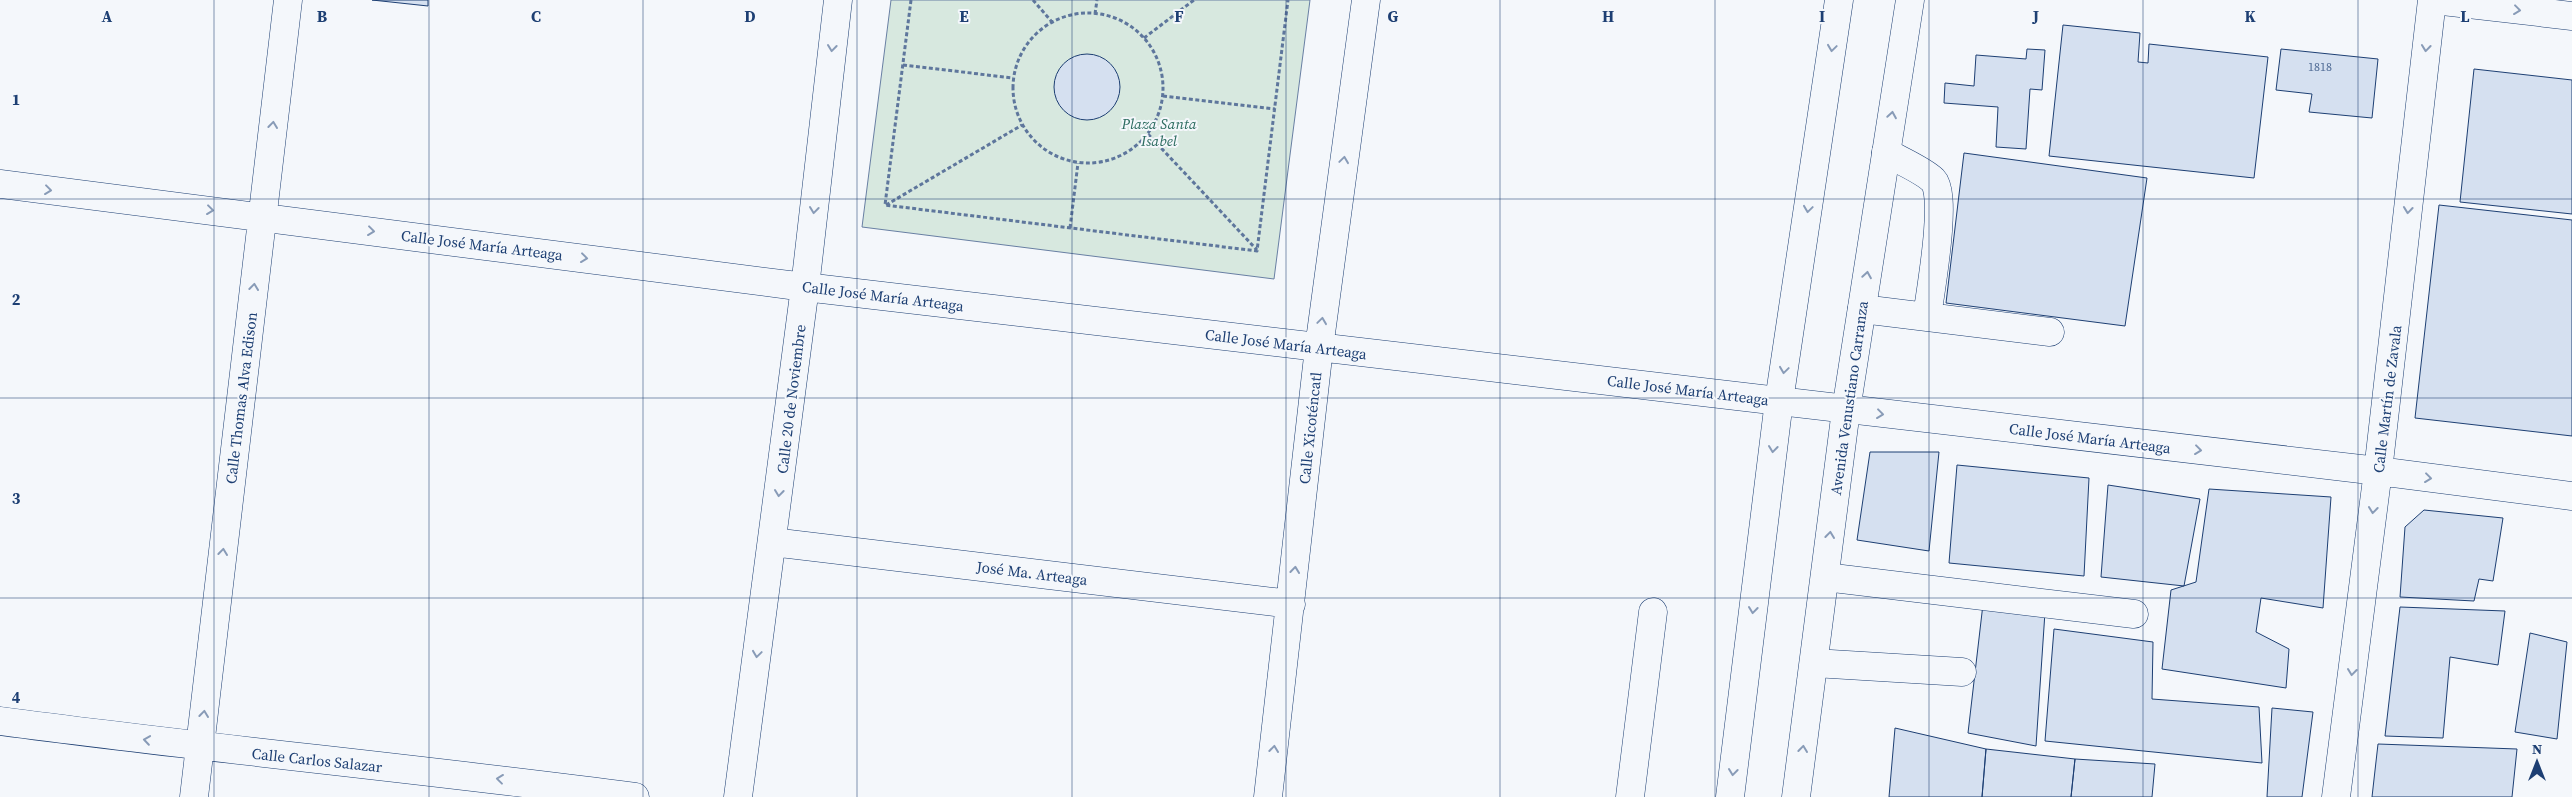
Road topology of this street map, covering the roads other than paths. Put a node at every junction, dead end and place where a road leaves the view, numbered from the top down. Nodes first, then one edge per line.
1 (288, 0) edge
2 (838, 0) edge
3 (1366, 0) edge
4 (1839, 0) edge
5 (1910, 0) edge
6 (2433, 0) edge
7 (2572, 16) edge
8 (1886, 152) junction
9 (0, 184) edge
10 (263, 217) junction
11 (805, 287) junction
12 (1862, 309) junction
13 (1927, 317) junction
14 (2050, 332) dead end
15 (1319, 348) junction
16 (1779, 401) junction
17 (1846, 410) junction
18 (2378, 471) junction
19 (2572, 496) edge
20 (772, 542) junction
21 (1825, 577) junction
22 (1291, 604) junction
23 (1653, 612) dead end
24 (2134, 614) dead end
25 (1814, 663) junction
26 (1962, 672) dead end
27 (0, 721) edge
28 (200, 747) junction
29 (529, 790) edge
30 (194, 797) edge
31 (635, 797) edge
32 (738, 797) edge
33 (1268, 797) edge
34 (1630, 797) edge
35 (1730, 797) edge
36 (1796, 797) edge
37 (2336, 797) edge

10 -> 1 street, Calle Thomas Alva Edison
2 -> 11 street, Calle 20 de Noviembre
15 -> 3 street, Calle Xicoténcatl
4 -> 16 street
8 -> 5 street, Avenida Venustiano Carranza
6 -> 7 street
6 -> 18 street, Calle Martín de Zavala
12 -> 8 street, Avenida Venustiano Carranza
8 - 13 street
9 -> 10 street, Calle José María Arteaga
10 -> 11 street, Calle José María Arteaga
28 -> 10 street, Calle Thomas Alva Edison
11 - 15 street, Calle José María Arteaga
11 -> 20 street, Calle 20 de Noviembre
12 - 13 street
12 - 17 street, Avenida Venustiano Carranza
13 - 14 street
15 - 16 street, Calle José María Arteaga
22 -> 15 street, Calle Xicoténcatl
16 - 17 street, Calle José María Arteaga
16 -> 35 street
17 -> 18 street, Calle José María Arteaga
21 -> 17 street, Avenida Venustiano Carranza
18 -> 19 street, Calle José María Arteaga
18 -> 37 street, Calle Martín de Zavala
20 - 22 street, José Ma. Arteaga
20 -> 32 street, Calle 20 de Noviembre
21 - 24 street
21 - 25 street, Avenida Venustiano Carranza
33 -> 22 street, Calle Xicoténcatl
23 - 34 street
25 - 26 street
36 -> 25 street, Avenida Venustiano Carranza
28 -> 27 street, Calle Carlos Salazar
29 -> 28 street, Calle Carlos Salazar
28 - 30 street, Calle Thomas Alva Edison
29 - 31 street, Calle Carlos Salazar

